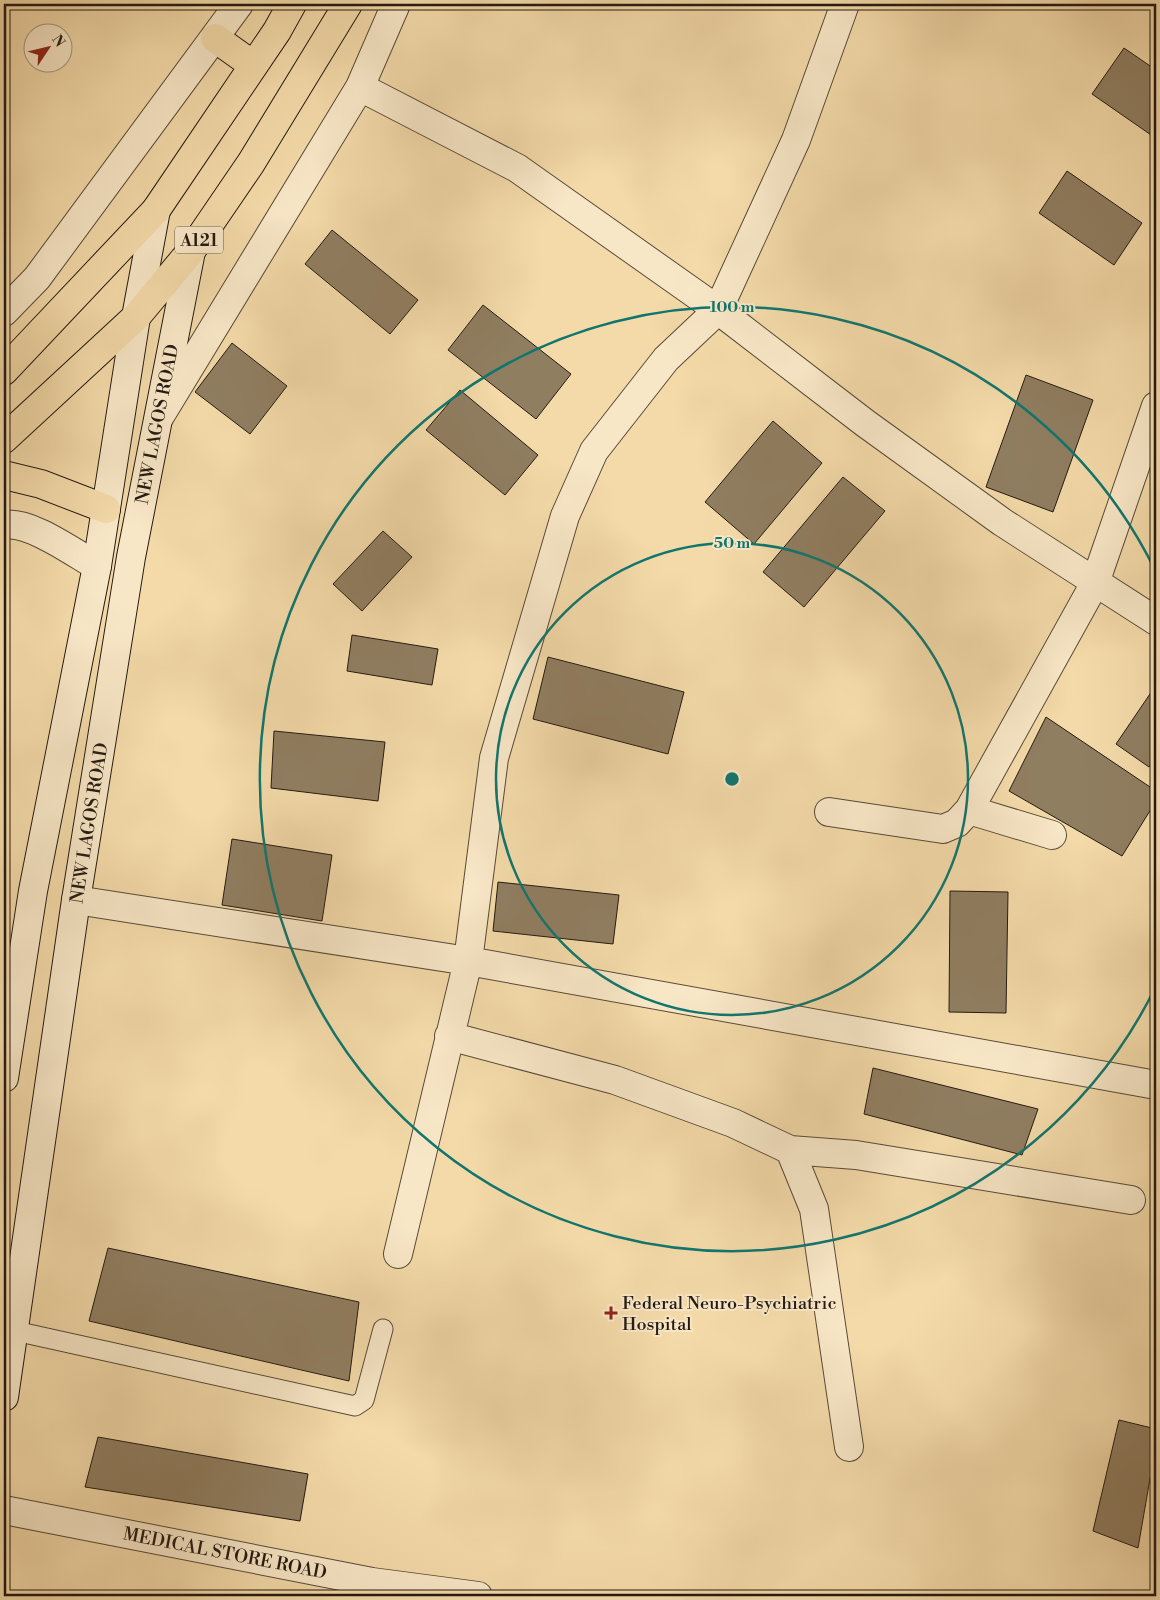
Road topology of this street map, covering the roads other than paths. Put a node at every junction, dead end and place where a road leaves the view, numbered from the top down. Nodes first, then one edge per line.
1 (239, 4) edge
2 (292, 4) edge
3 (348, 4) edge
4 (396, 4) edge
5 (845, 4) edge
6 (215, 38) junction
7 (253, 66) junction
8 (360, 87) junction
9 (156, 210) junction
10 (191, 252) junction
11 (718, 310) junction
12 (4, 312) edge
13 (136, 317) junction
14 (4, 371) edge
15 (1156, 406) edge
16 (157, 421) junction
17 (4, 439) edge
18 (4, 475) edge
19 (106, 510) junction
20 (4, 525) edge
21 (97, 566) junction
22 (1095, 582) junction
23 (1156, 621) edge
24 (968, 810) junction
25 (829, 812) dead end
26 (1052, 835) dead end
27 (76, 900) junction
28 (468, 962) junction
29 (449, 1036) junction
30 (4, 1078) edge
31 (1156, 1085) edge
32 (790, 1150) junction
33 (1131, 1200) dead end
34 (398, 1254) dead end
35 (383, 1329) dead end
36 (15, 1331) junction
37 (4, 1397) edge
38 (849, 1447) dead end
39 (4, 1510) edge
40 (370, 1589) edge
41 (478, 1596) edge

1 - 6 street
2 - 7 highway, A121
3 - 10 highway, A121
4 - 8 street
5 - 11 street
6 - 7 highway
6 - 12 street
7 - 9 highway, A121
8 - 11 street
8 - 16 street
9 - 13 street, NEW LAGOS ROAD
9 - 14 highway, A121
10 - 13 highway, A121
10 - 16 street, NEW LAGOS ROAD
11 - 22 street
11 - 28 street
13 - 17 highway, A121
13 - 19 street, NEW LAGOS ROAD
15 - 22 street
16 - 27 street, NEW LAGOS ROAD
18 - 19 highway
19 - 21 street, NEW LAGOS ROAD
20 - 21 street
21 - 30 street, NEW LAGOS ROAD
22 - 23 street
22 - 24 street
24 - 25 street
24 - 26 street
27 - 28 street
27 - 36 street, NEW LAGOS ROAD
28 - 29 street
28 - 31 street
29 - 32 street
29 - 34 street
32 - 33 street
32 - 38 street
35 - 36 lane
36 - 37 street, NEW LAGOS ROAD
39 - 40 street, MEDICAL STORE ROAD
40 - 41 street, MEDICAL STORE ROAD

